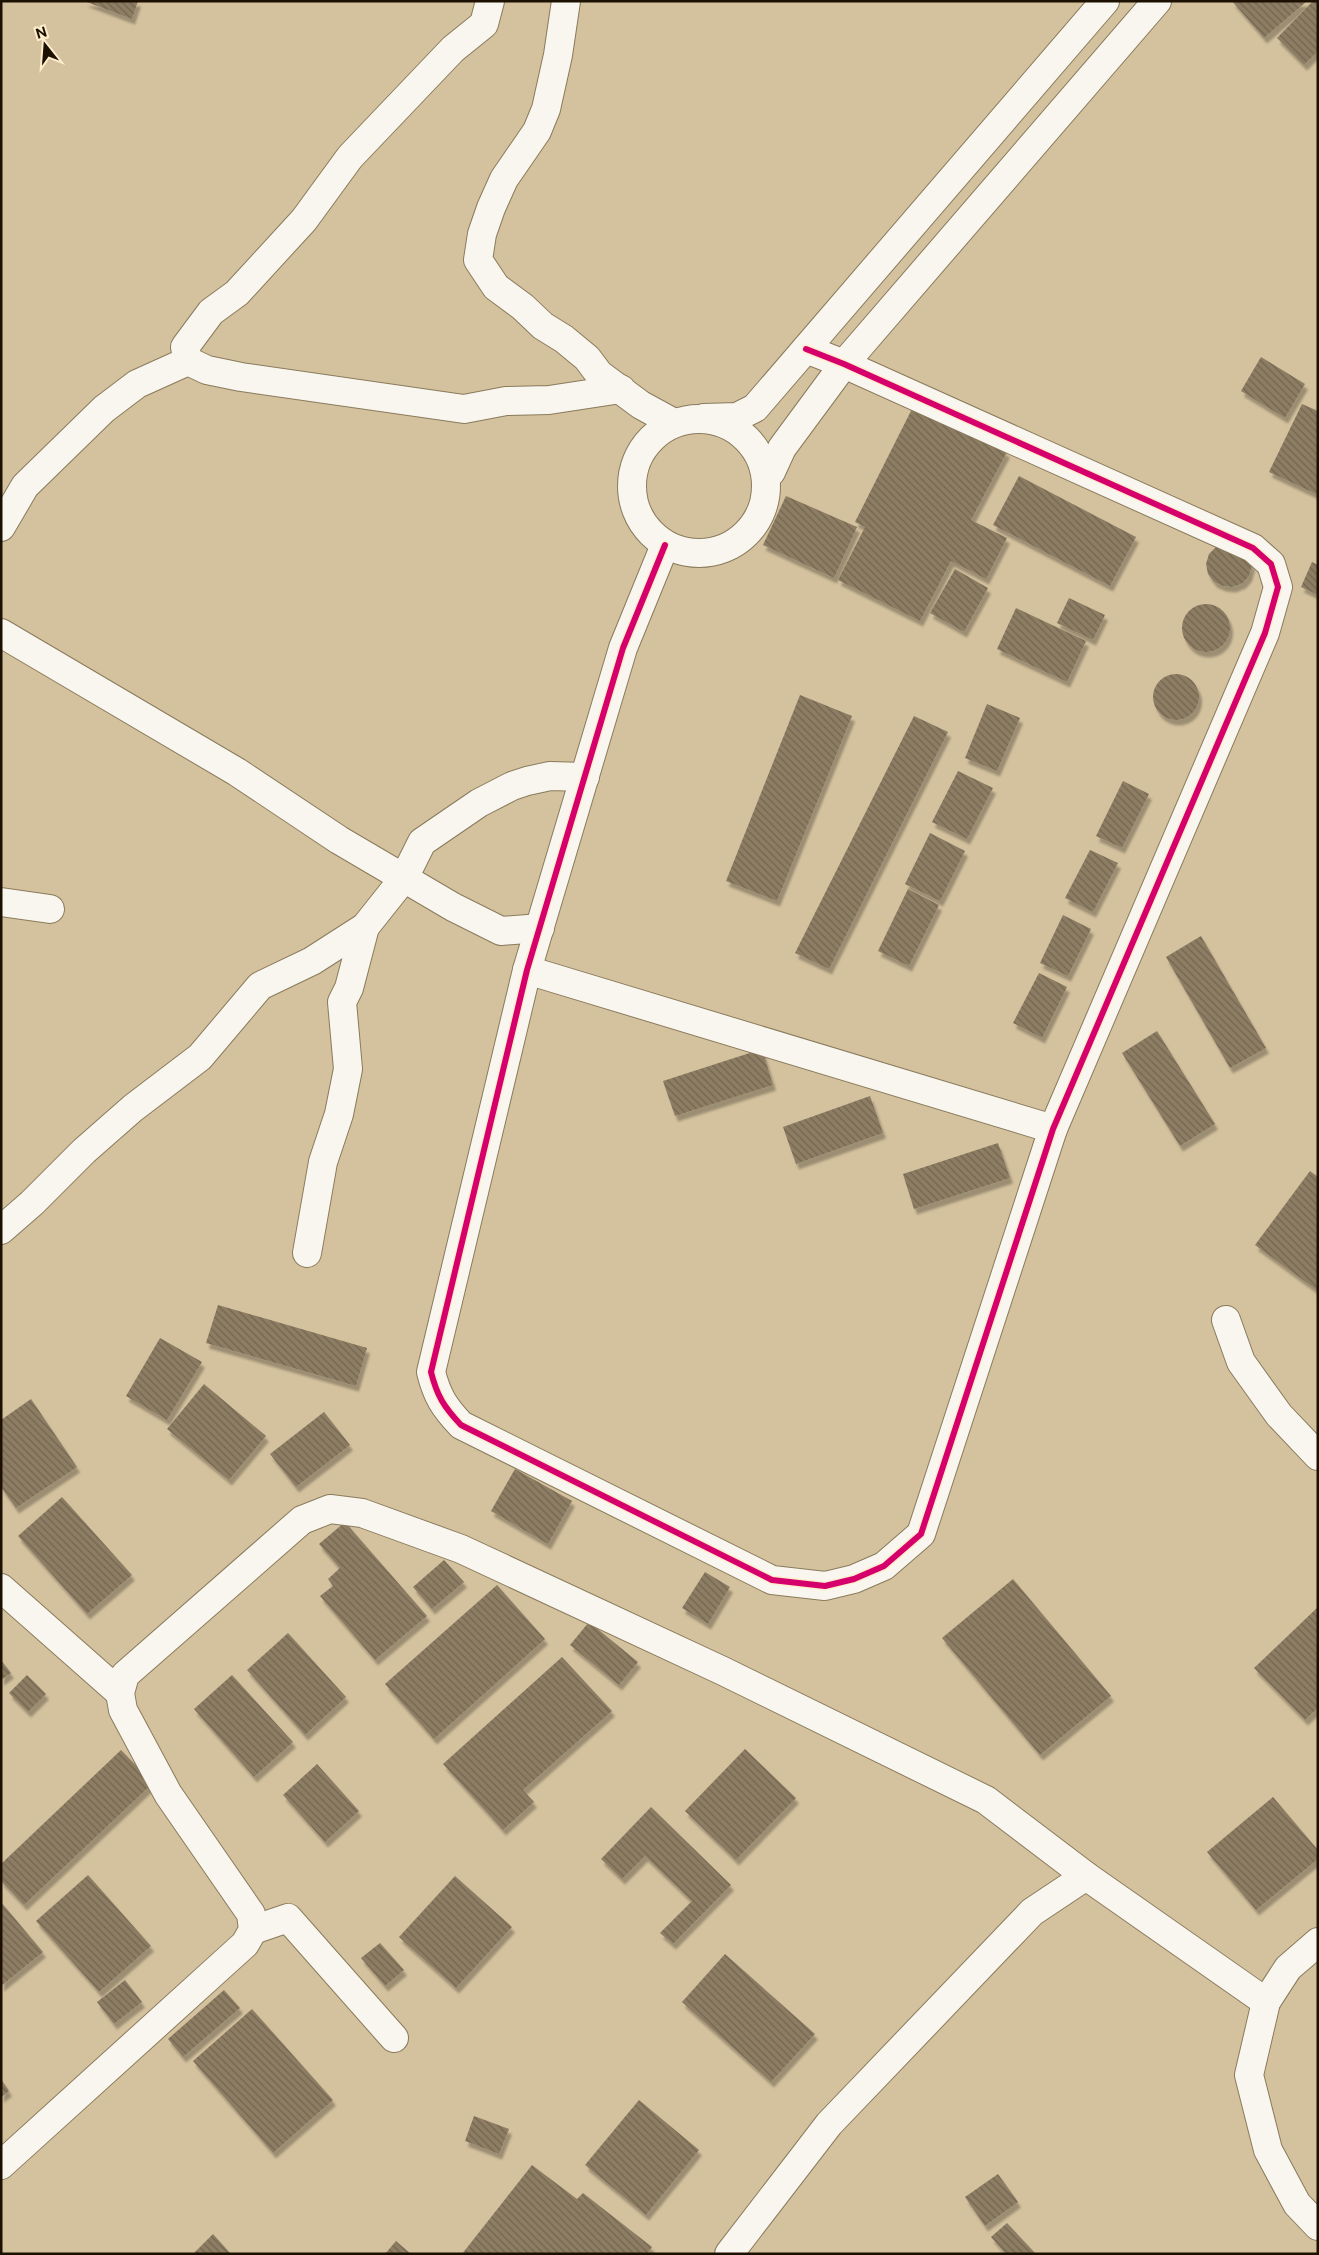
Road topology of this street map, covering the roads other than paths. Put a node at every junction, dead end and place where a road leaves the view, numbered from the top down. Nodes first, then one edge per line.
1 (490, 1) edge
2 (566, 1) edge
3 (1105, 1) edge
4 (1157, 1) edge
5 (806, 349) junction
6 (188, 361) junction
7 (844, 364) junction
8 (621, 388) junction
9 (704, 418) junction
10 (674, 422) junction
11 (767, 475) junction
12 (1, 527) edge
13 (665, 545) junction
14 (1, 633) edge
15 (585, 777) junction
16 (404, 878) junction
17 (1, 902) edge
18 (50, 908) dead end
19 (364, 926) junction
20 (540, 928) junction
21 (527, 970) junction
22 (1053, 1129) junction
23 (1, 1230) edge
24 (307, 1253) dead end
25 (1226, 1320) dead end
26 (1318, 1456) edge
27 (1, 1588) edge
28 (120, 1693) junction
29 (1086, 1876) junction
30 (253, 1930) junction
31 (1318, 1942) edge
32 (1266, 2002) junction
33 (394, 2038) dead end
34 (1, 2164) edge
35 (1318, 2226) edge
36 (729, 2254) edge

1 - 6 street
2 - 8 street
3 - 5 street
4 - 7 street
5 - 7 street
5 - 9 street
6 - 8 street
6 - 12 street
7 - 11 street
7 - 22 street
8 - 10 street
9 - 10 street
9 - 11 street
10 - 13 street
11 - 13 street
13 - 15 street
14 - 16 street
15 - 16 street
15 - 20 street
16 - 19 street
16 - 20 street
17 - 18 street
19 - 23 street
19 - 24 street
20 - 21 street
21 - 22 street
21 - 22 street
25 - 26 street
27 - 28 street
28 - 29 street
28 - 30 street
29 - 32 street
29 - 36 street
30 - 33 street
30 - 34 street
31 - 32 street
32 - 35 street

